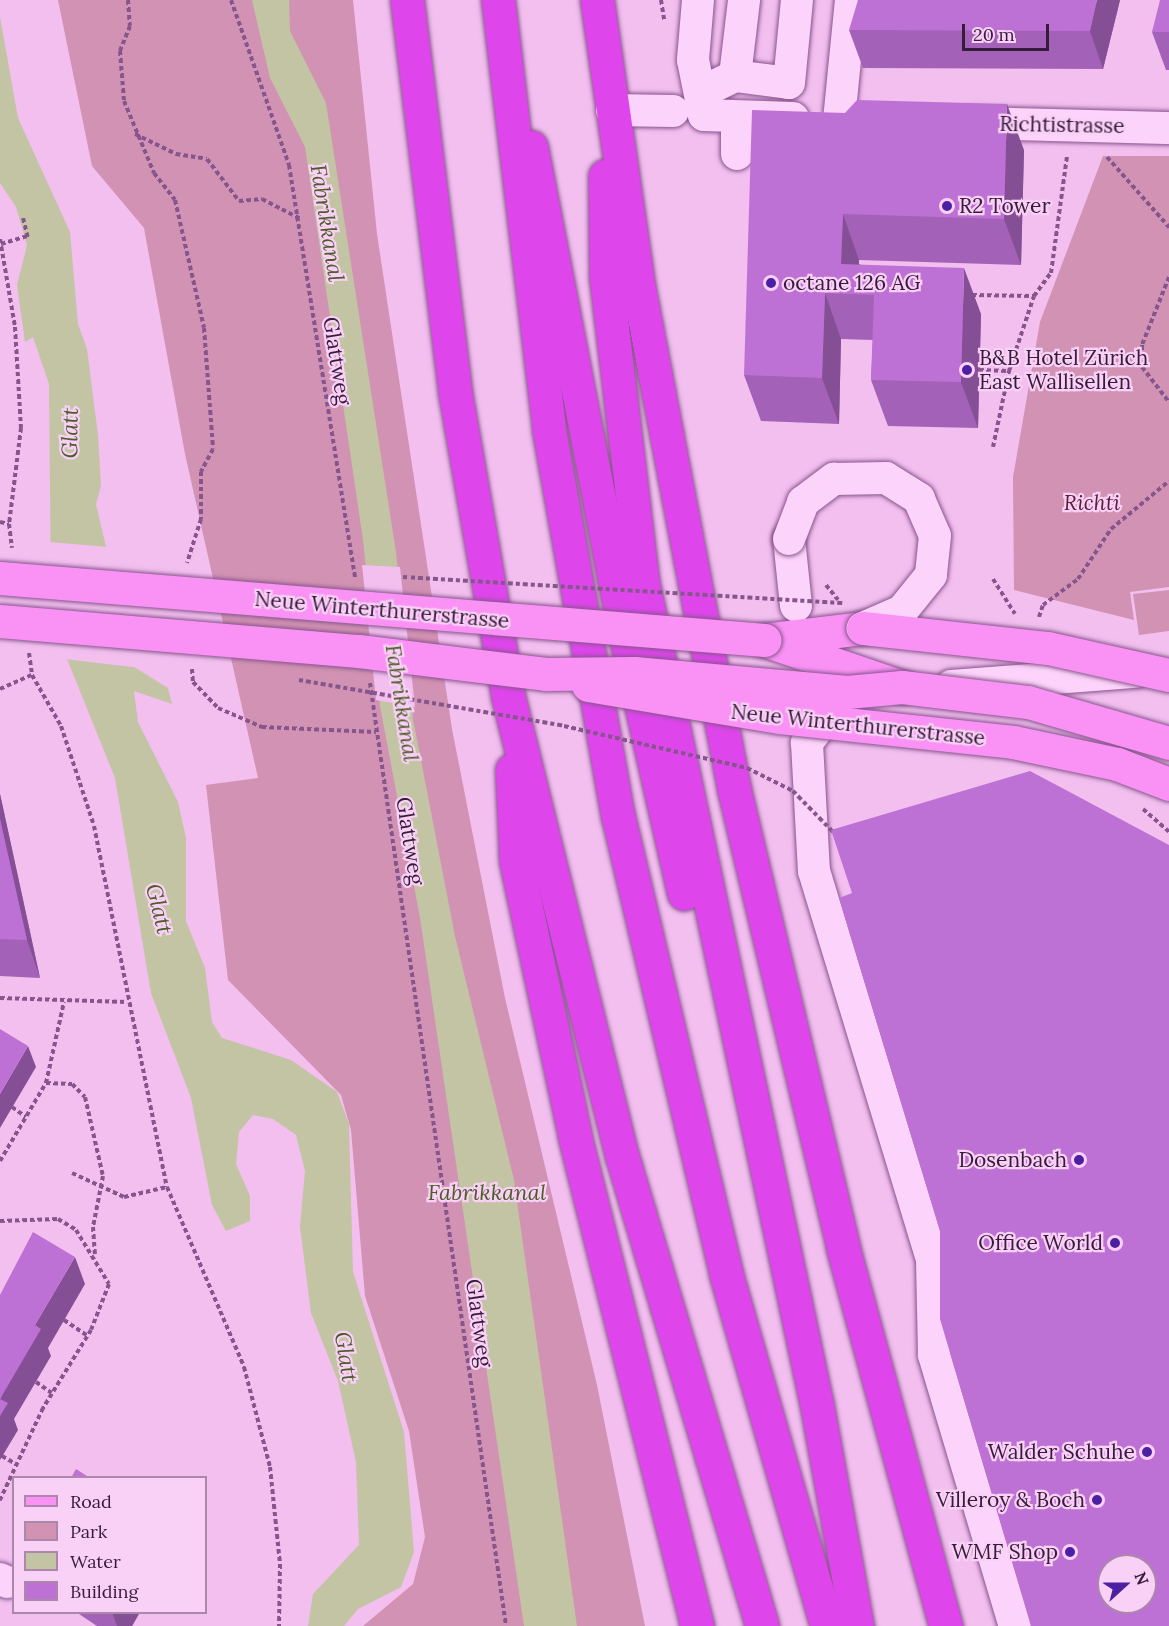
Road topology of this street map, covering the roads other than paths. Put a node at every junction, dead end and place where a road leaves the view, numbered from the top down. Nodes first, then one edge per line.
1 (407, 0) edge
2 (597, 0) edge
3 (698, 0) edge
4 (744, 0) edge
5 (797, 0) edge
6 (851, 0) edge
7 (500, 15) edge
8 (605, 56) junction
9 (735, 76) junction
10 (692, 106) junction
11 (612, 110) junction
12 (737, 117) junction
13 (839, 120) junction
14 (874, 120) edge
15 (943, 122) edge
16 (1169, 128) edge
17 (737, 154) dead end
18 (0, 578) edge
19 (796, 606) dead end
20 (858, 615) junction
21 (0, 621) edge
22 (764, 640) junction
23 (1169, 670) edge
24 (546, 674) junction
25 (1169, 675) edge
26 (902, 687) junction
27 (508, 696) junction
28 (1169, 743) edge
29 (1169, 784) edge
30 (789, 1285) junction
31 (697, 1626) edge
32 (762, 1626) edge
33 (827, 1626) edge
34 (857, 1626) edge
35 (946, 1626) edge
36 (1015, 1626) edge

1 - 27 highway
2 - 8 highway
3 - 10 street
4 - 9 street
5 - 9 street
6 - 13 street
7 - 30 highway
7 - 33 highway
8 - 11 highway
8 - 30 highway
9 - 10 street
10 - 11 street
10 - 12 street
11 - 35 highway
12 - 13 street
12 - 17 street
13 - 14 street
15 - 16 street, Richtistrasse
18 - 22 main road, Neue Winterthurerstrasse, bridge
19 - 20 street, bridge
20 - 22 main road, Neue Winterthurerstrasse
20 - 25 main road, Neue Winterthurerstrasse, bridge
21 - 24 main road, Neue Winterthurerstrasse, bridge
22 - 26 main road, Neue Winterthurerstrasse, bridge
23 - 36 street
24 - 26 main road, Neue Winterthurerstrasse, bridge
24 - 29 main road, Neue Winterthurerstrasse, bridge
26 - 28 main road, Neue Winterthurerstrasse, bridge
27 - 31 highway
27 - 32 highway
30 - 34 highway

